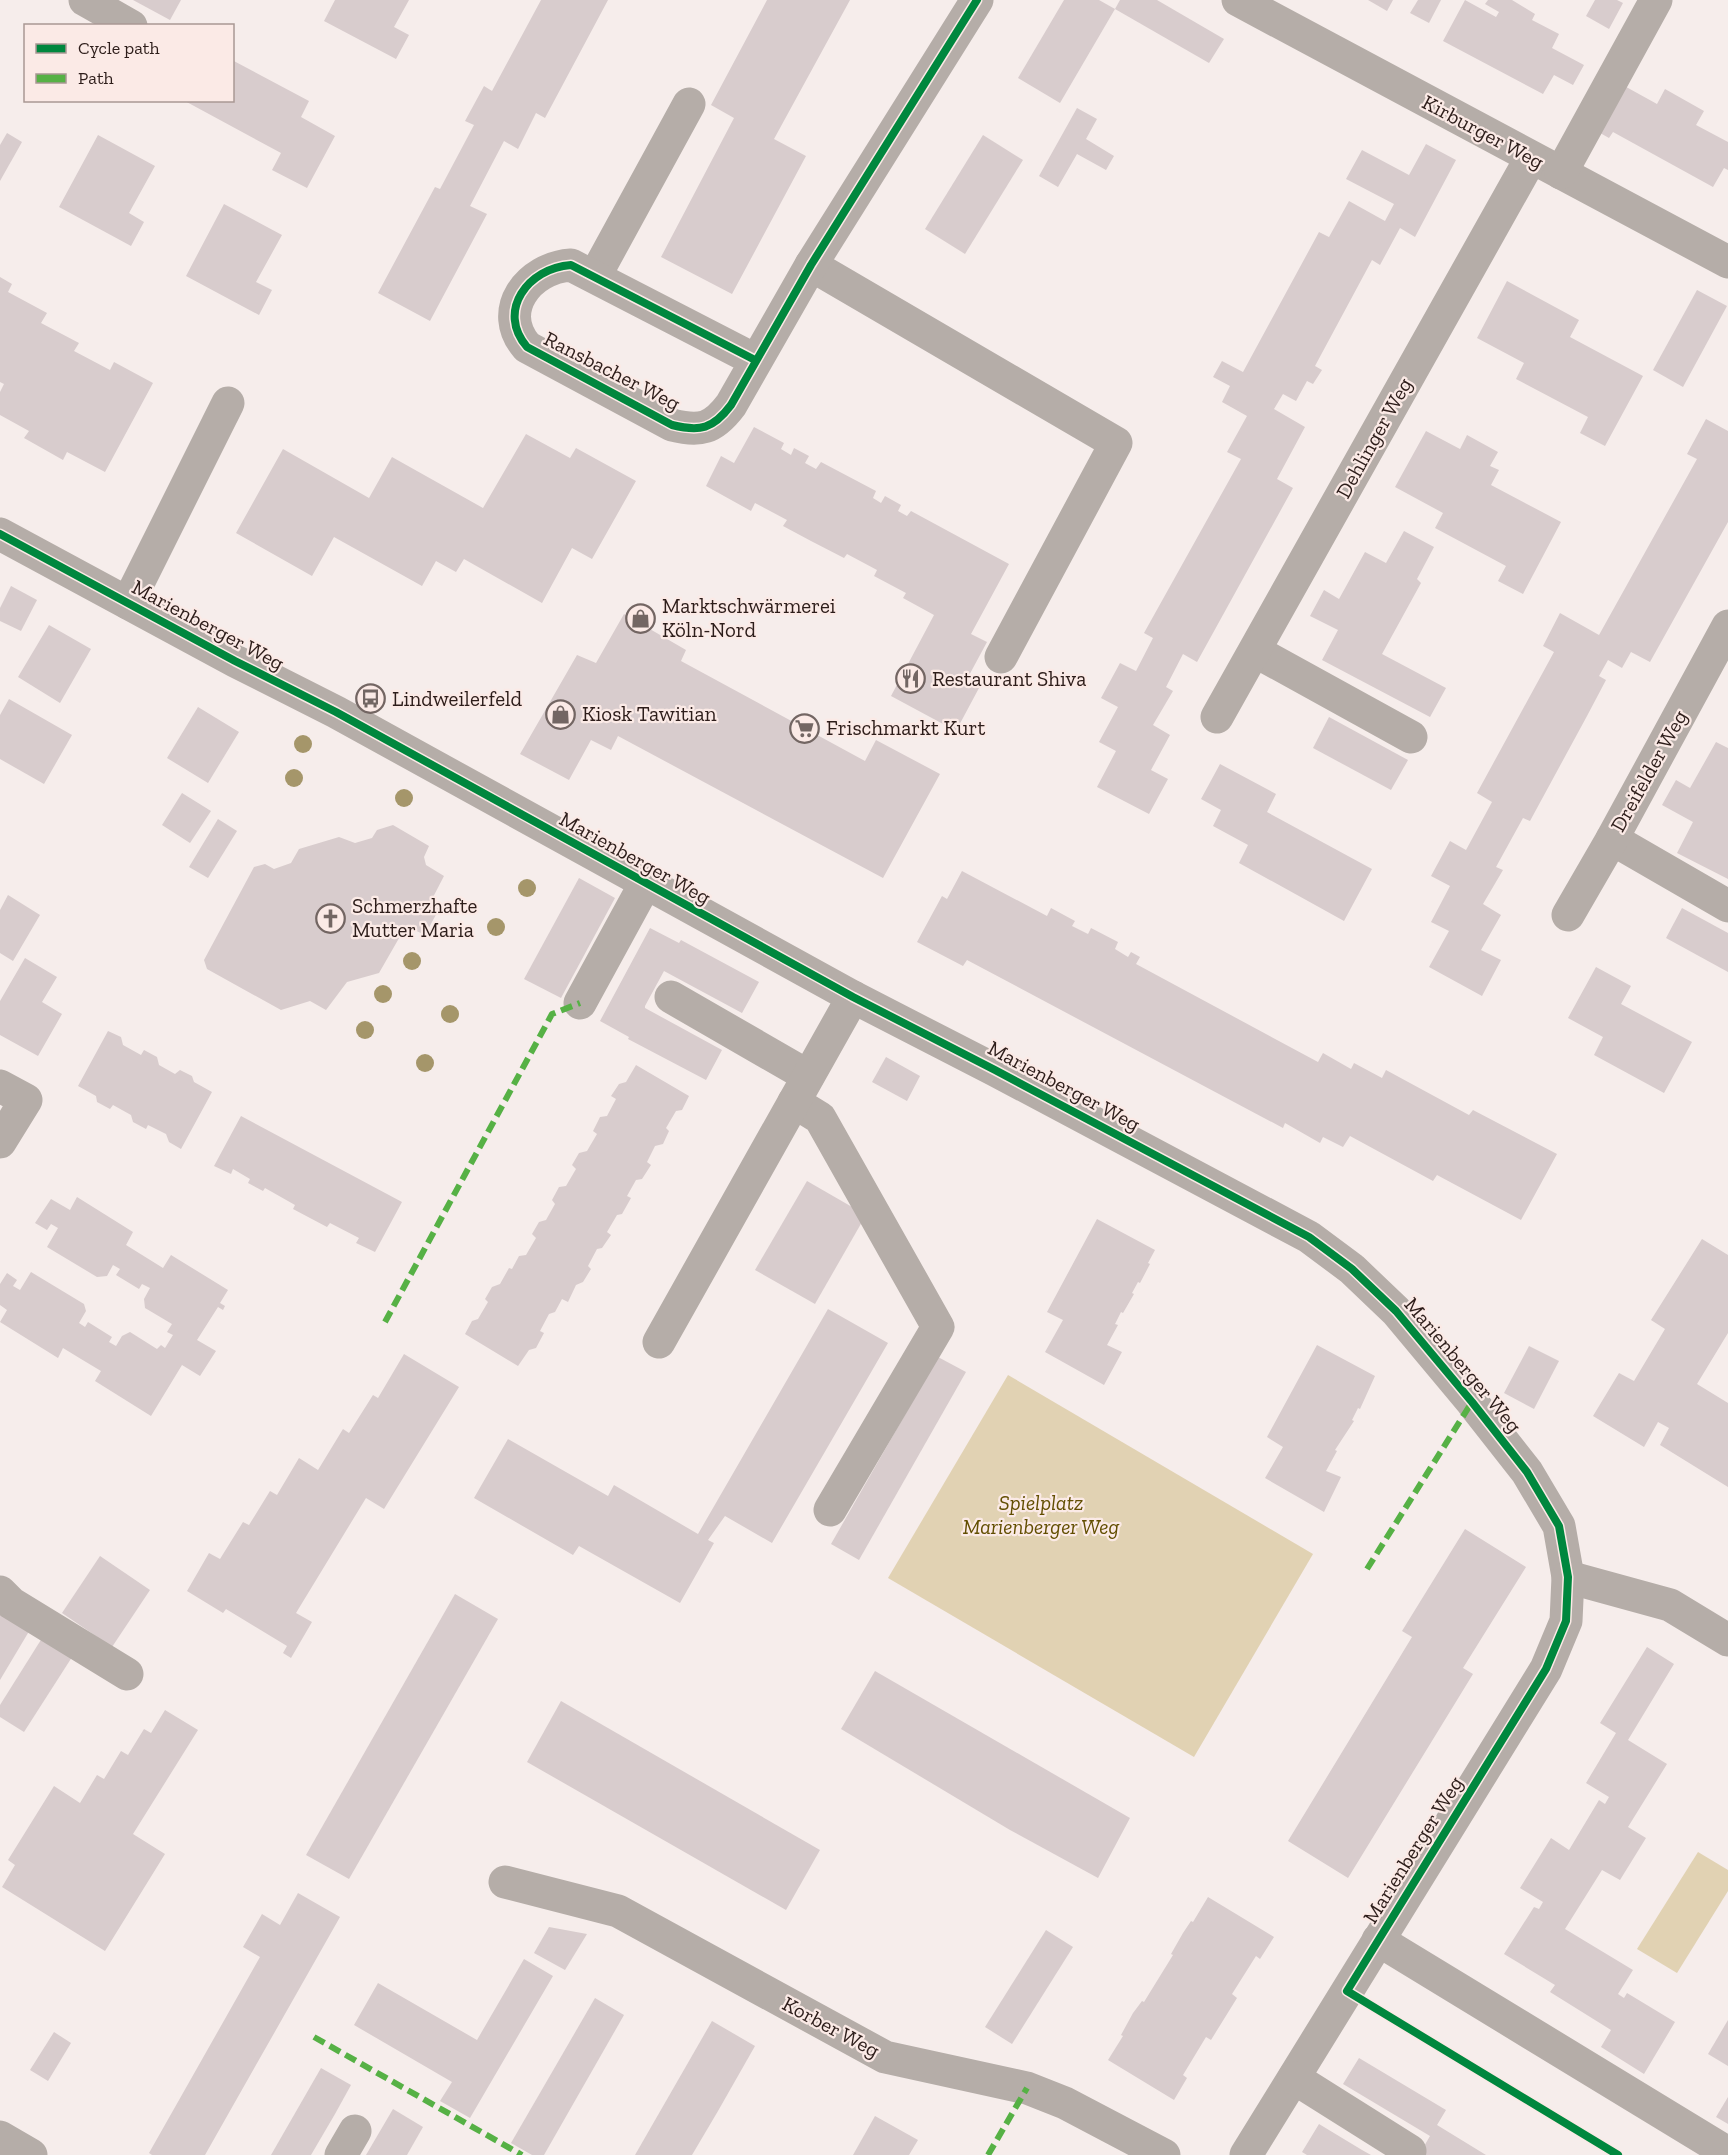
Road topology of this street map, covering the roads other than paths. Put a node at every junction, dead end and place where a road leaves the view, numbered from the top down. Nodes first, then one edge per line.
1 (85, 0) edge
2 (977, 0) edge
3 (1238, 0) edge
4 (1656, 0) edge
5 (127, 24) edge
6 (689, 104) dead end
7 (1531, 158) junction
8 (1561, 173) junction
9 (1728, 262) edge
10 (811, 265) junction
11 (595, 276) junction
12 (755, 360) junction
13 (228, 404) dead end
14 (0, 534) edge
15 (128, 603) junction
16 (1728, 626) edge
17 (1255, 651) junction
18 (1001, 657) dead end
19 (1216, 717) dead end
20 (1412, 737) dead end
21 (1612, 839) junction
22 (645, 884) junction
23 (1728, 906) edge
24 (1568, 915) dead end
25 (671, 997) dead end
26 (853, 997) junction
27 (580, 1003) dead end
28 (0, 1086) edge
29 (801, 1089) junction
30 (0, 1142) edge
31 (659, 1342) dead end
32 (830, 1510) dead end
33 (1568, 1577) junction
34 (0, 1593) edge
35 (1728, 1640) edge
36 (127, 1674) dead end
37 (505, 1882) dead end
38 (1378, 1940) junction
39 (1294, 2078) junction
40 (0, 2137) edge
41 (1410, 2151) dead end
42 (1728, 2153) edge
43 (31, 2155) edge
44 (1164, 2155) edge
45 (1246, 2155) edge

1 - 5 street
2 - 10 street, Ransbacher Weg
3 - 7 street, Kirburger Weg
4 - 8 street
6 - 11 street
7 - 8 street, Kirburger Weg
7 - 17 street, Dehlinger Weg
8 - 9 street, Kirburger Weg
10 - 12 street, Ransbacher Weg
10 - 18 street
11 - 12 street, Ransbacher Weg
11 - 12 street, Ransbacher Weg
13 - 15 street
14 - 15 street, Marienberger Weg
15 - 22 street, Marienberger Weg
16 - 21 street, Dreifelder Weg
17 - 19 street, Dehlinger Weg
17 - 20 street
21 - 23 street
21 - 24 street, Dreifelder Weg
22 - 26 street, Marienberger Weg
22 - 27 street
25 - 29 street
26 - 29 street
26 - 33 street, Marienberger Weg
28 - 30 street
29 - 31 street
29 - 32 street
33 - 35 street
33 - 38 street, Marienberger Weg
34 - 36 street
37 - 44 street, Korber Weg
38 - 39 street, Marienberger Weg
38 - 42 street
39 - 41 street
39 - 45 street, Marienberger Weg
40 - 43 street

